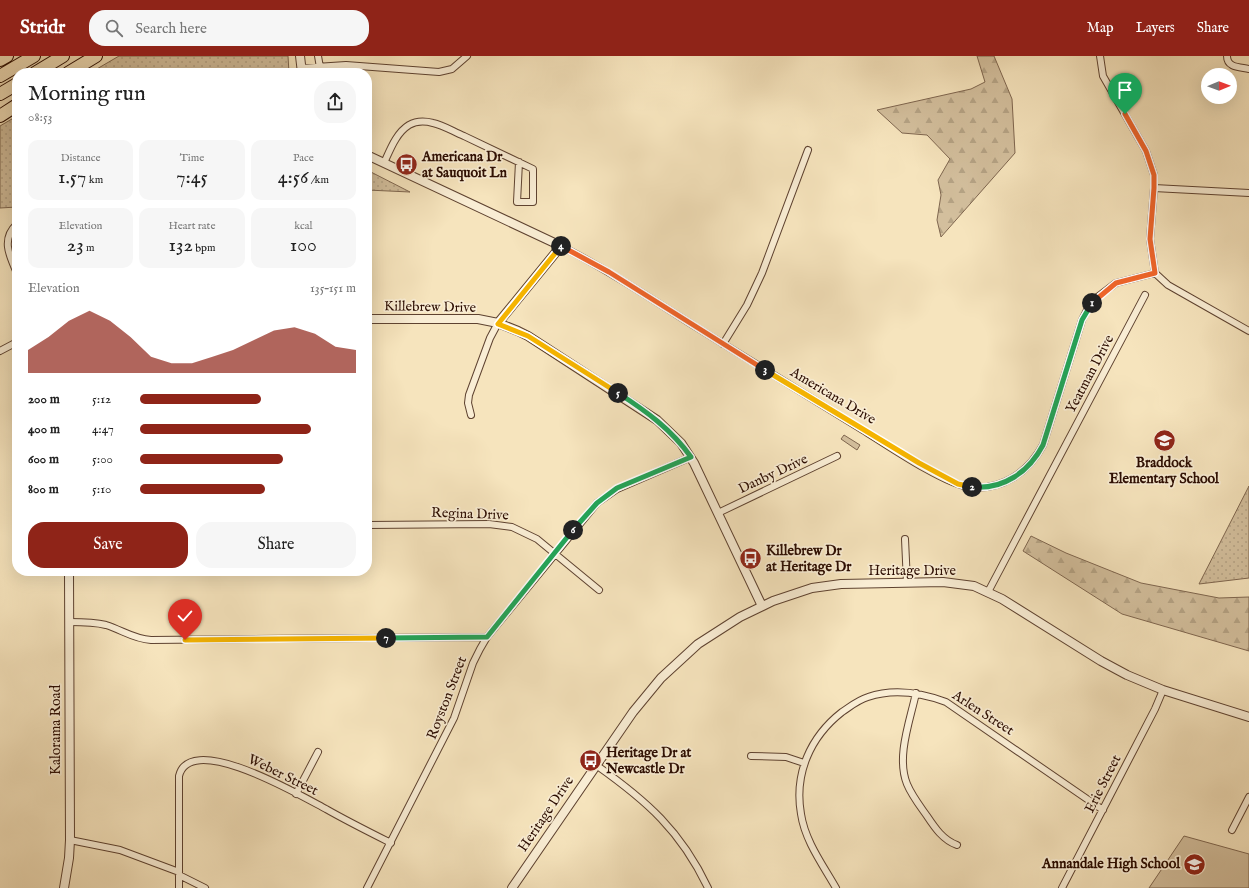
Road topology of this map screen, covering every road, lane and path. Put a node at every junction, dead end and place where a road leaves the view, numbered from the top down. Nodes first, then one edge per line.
1 (34, 56) edge
2 (63, 56) edge
3 (96, 56) edge
4 (300, 56) edge
5 (318, 56) edge
6 (467, 56) edge
7 (1100, 56) edge
8 (1227, 56) edge
9 (319, 66) junction
10 (14, 68) edge
11 (43, 68) edge
12 (76, 68) edge
13 (302, 68) edge
14 (310, 68) edge
15 (12, 69) edge
16 (1249, 69) edge
17 (0, 76) edge
18 (12, 87) edge
19 (0, 94) edge
20 (12, 108) edge
21 (0, 116) edge
22 (808, 150) dead end
23 (372, 157) edge
24 (519, 162) junction
25 (384, 163) junction
26 (1154, 188) junction
27 (1249, 193) edge
28 (12, 229) edge
29 (561, 246) junction
30 (12, 262) edge
31 (1155, 273) junction
32 (1145, 295) dead end
33 (372, 319) edge
34 (498, 324) junction
35 (1249, 330) edge
36 (723, 344) junction
37 (12, 345) edge
38 (0, 351) edge
39 (470, 415) dead end
40 (837, 456) dead end
41 (691, 457) junction
42 (718, 513) junction
43 (372, 525) edge
44 (905, 539) dead end
45 (554, 553) junction
46 (68, 576) edge
47 (907, 582) junction
48 (599, 590) dead end
49 (988, 592) junction
50 (762, 606) junction
51 (69, 622) junction
52 (487, 637) junction
53 (1163, 690) junction
54 (916, 693) junction
55 (1249, 717) edge
56 (318, 752) dead end
57 (751, 756) dead end
58 (804, 762) junction
59 (596, 765) junction
60 (296, 794) junction
61 (1249, 797) edge
62 (1103, 810) junction
63 (1232, 830) dead end
64 (70, 840) junction
65 (391, 843) junction
66 (958, 845) dead end
67 (179, 873) junction
68 (64, 888) edge
69 (179, 888) edge
70 (205, 888) edge
71 (367, 888) edge
72 (512, 888) edge
73 (708, 888) edge
74 (836, 888) edge
75 (1062, 888) edge

1 - 10 highway
2 - 11 highway
3 - 12 highway
4 - 13 street
5 - 9 street
6 - 9 street
7 - 26 street
8 - 16 street
9 - 14 street
15 - 17 highway
18 - 19 highway
20 - 21 highway
22 - 36 street
23 - 25 street, Americana Drive
24 - 24 street
24 - 25 street
25 - 29 street, Americana Drive
26 - 27 street
26 - 31 street
28 - 30 street
29 - 34 street
29 - 36 street, Americana Drive
31 - 35 street
31 - 36 street, Americana Drive
32 - 49 street, Yeatman Drive
33 - 34 street, Killebrew Drive
34 - 39 street
34 - 41 street, Killebrew Drive
37 - 38 street
40 - 42 street, Danby Drive
41 - 42 street, Killebrew Drive
41 - 45 street, Royston Street
42 - 50 street, Killebrew Drive
43 - 45 street, Regina Drive
44 - 47 street
45 - 48 street, Regina Drive
45 - 52 street, Royston Street
46 - 51 street, Kalorama Road
47 - 49 street, Heritage Drive
47 - 50 street, Heritage Drive
49 - 53 street, Heritage Drive
50 - 59 street, Heritage Drive
51 - 52 street
51 - 64 street, Kalorama Road
52 - 65 street, Royston Street
53 - 55 street, Heritage Drive
53 - 62 street, Erie Street
54 - 58 street, Arlen Street
54 - 62 street, Arlen Street
54 - 66 street
56 - 60 street
57 - 58 street
58 - 74 street, Arlen Street
59 - 72 street, Heritage Drive
59 - 73 street
60 - 65 street, Weber Street
60 - 67 street, Weber Street
61 - 63 street
62 - 75 street, Erie Street
64 - 67 street
64 - 68 street, Kalorama Road
65 - 71 street, Royston Street
67 - 69 street, Weber Street
67 - 70 street

